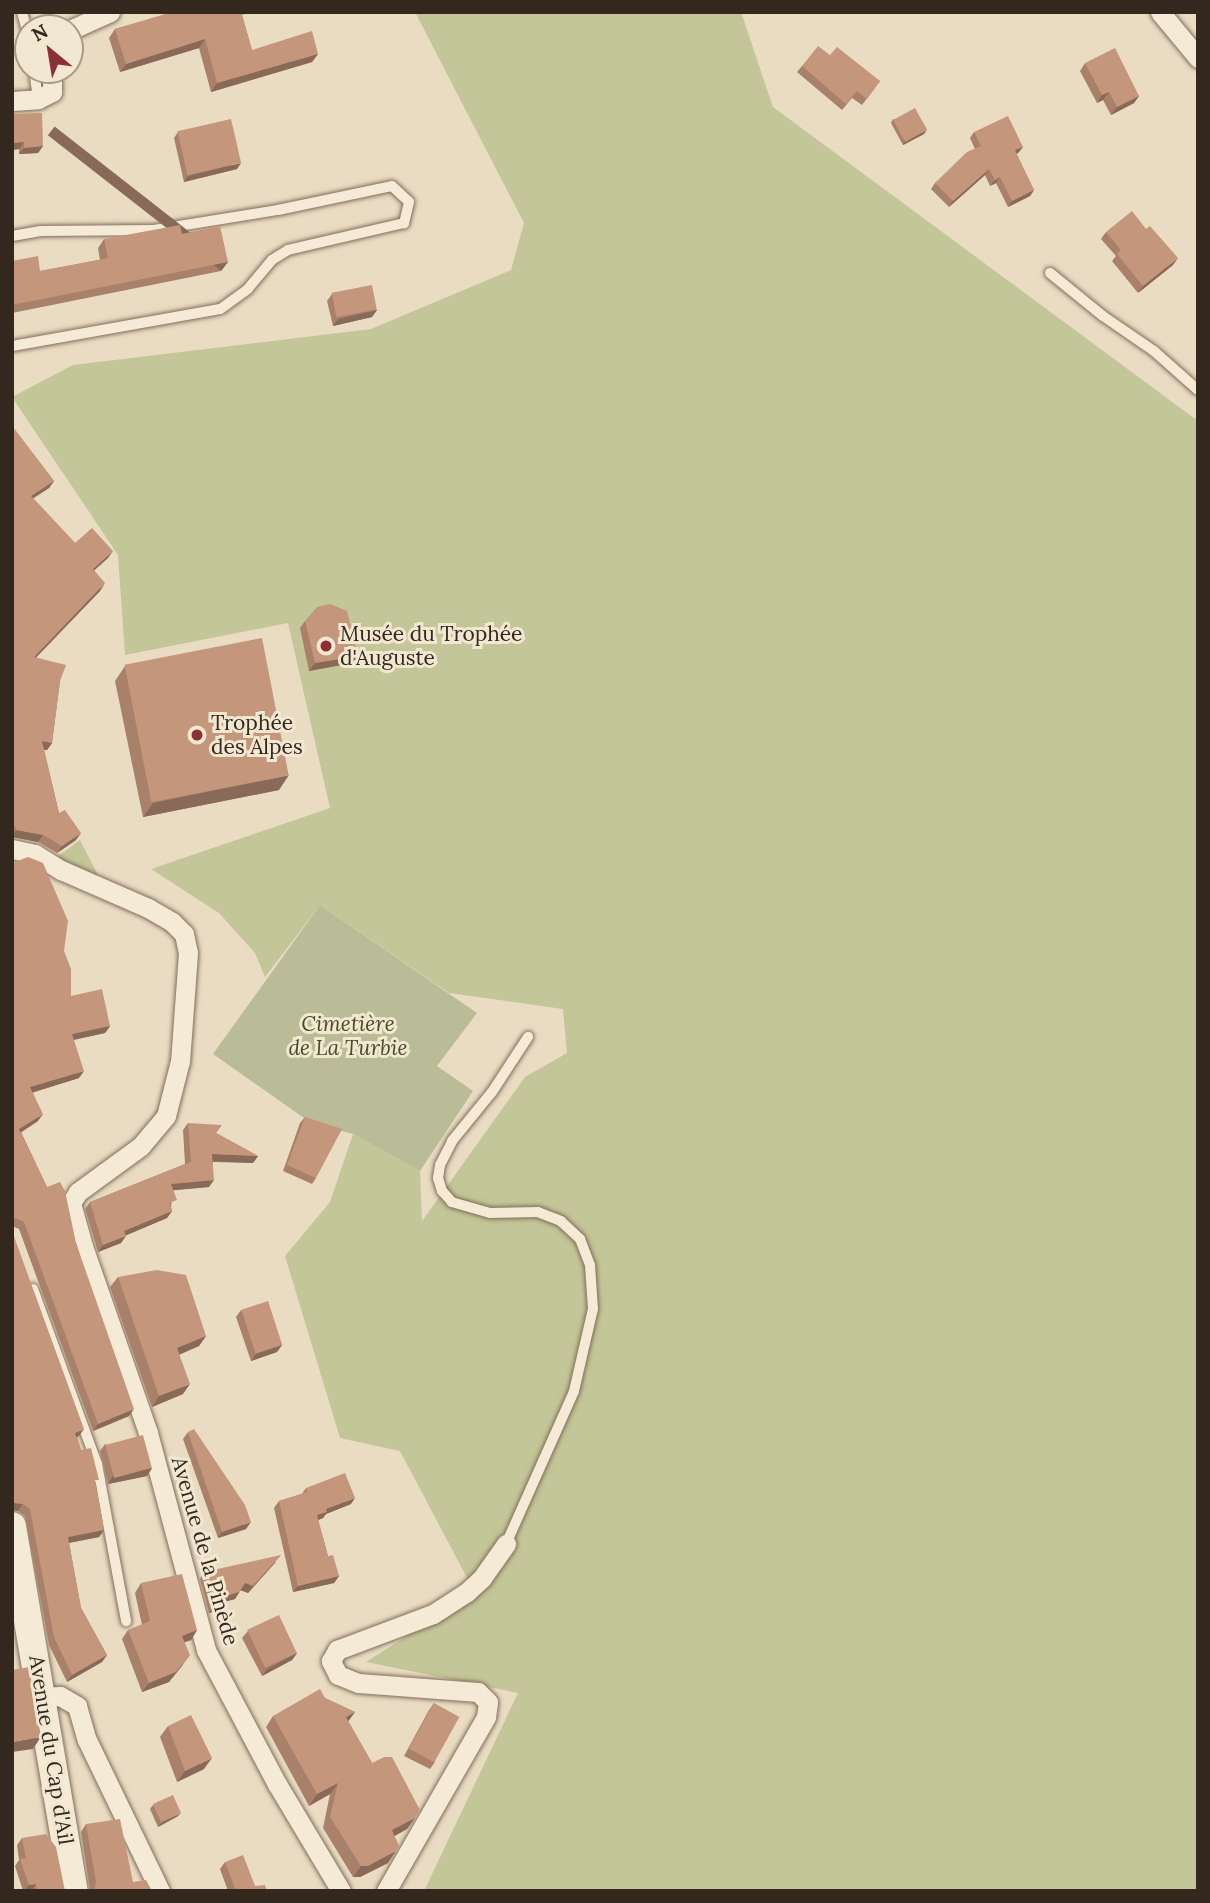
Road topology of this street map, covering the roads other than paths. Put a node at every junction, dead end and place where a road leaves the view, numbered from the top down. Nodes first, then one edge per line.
1 (110, 12) edge
2 (1160, 12) edge
3 (84, 24) edge
4 (1198, 58) edge
5 (36, 84) edge
6 (52, 84) edge
7 (38, 99) junction
8 (12, 101) edge
9 (12, 236) edge
10 (1050, 274) dead end
11 (12, 346) edge
12 (1198, 390) edge
13 (12, 849) edge
14 (528, 1037) dead end
15 (31, 1283) edge
16 (12, 1526) edge
17 (506, 1544) joint
18 (126, 1621) dead end
19 (42, 1697) junction
20 (74, 1891) edge
21 (160, 1891) edge
22 (341, 1891) edge
23 (386, 1891) edge

1 - 3 street
2 - 4 street
5 - 7 lane
6 - 7 street
7 - 8 street
9 - 11 lane
10 - 12 lane
13 - 22 street, Avenue de la Pinède
14 - 17 lane
15 - 18 lane
16 - 19 street, Avenue du Cap d'Ail
17 - 23 street
19 - 20 street, Avenue du Cap d'Ail
19 - 21 street

